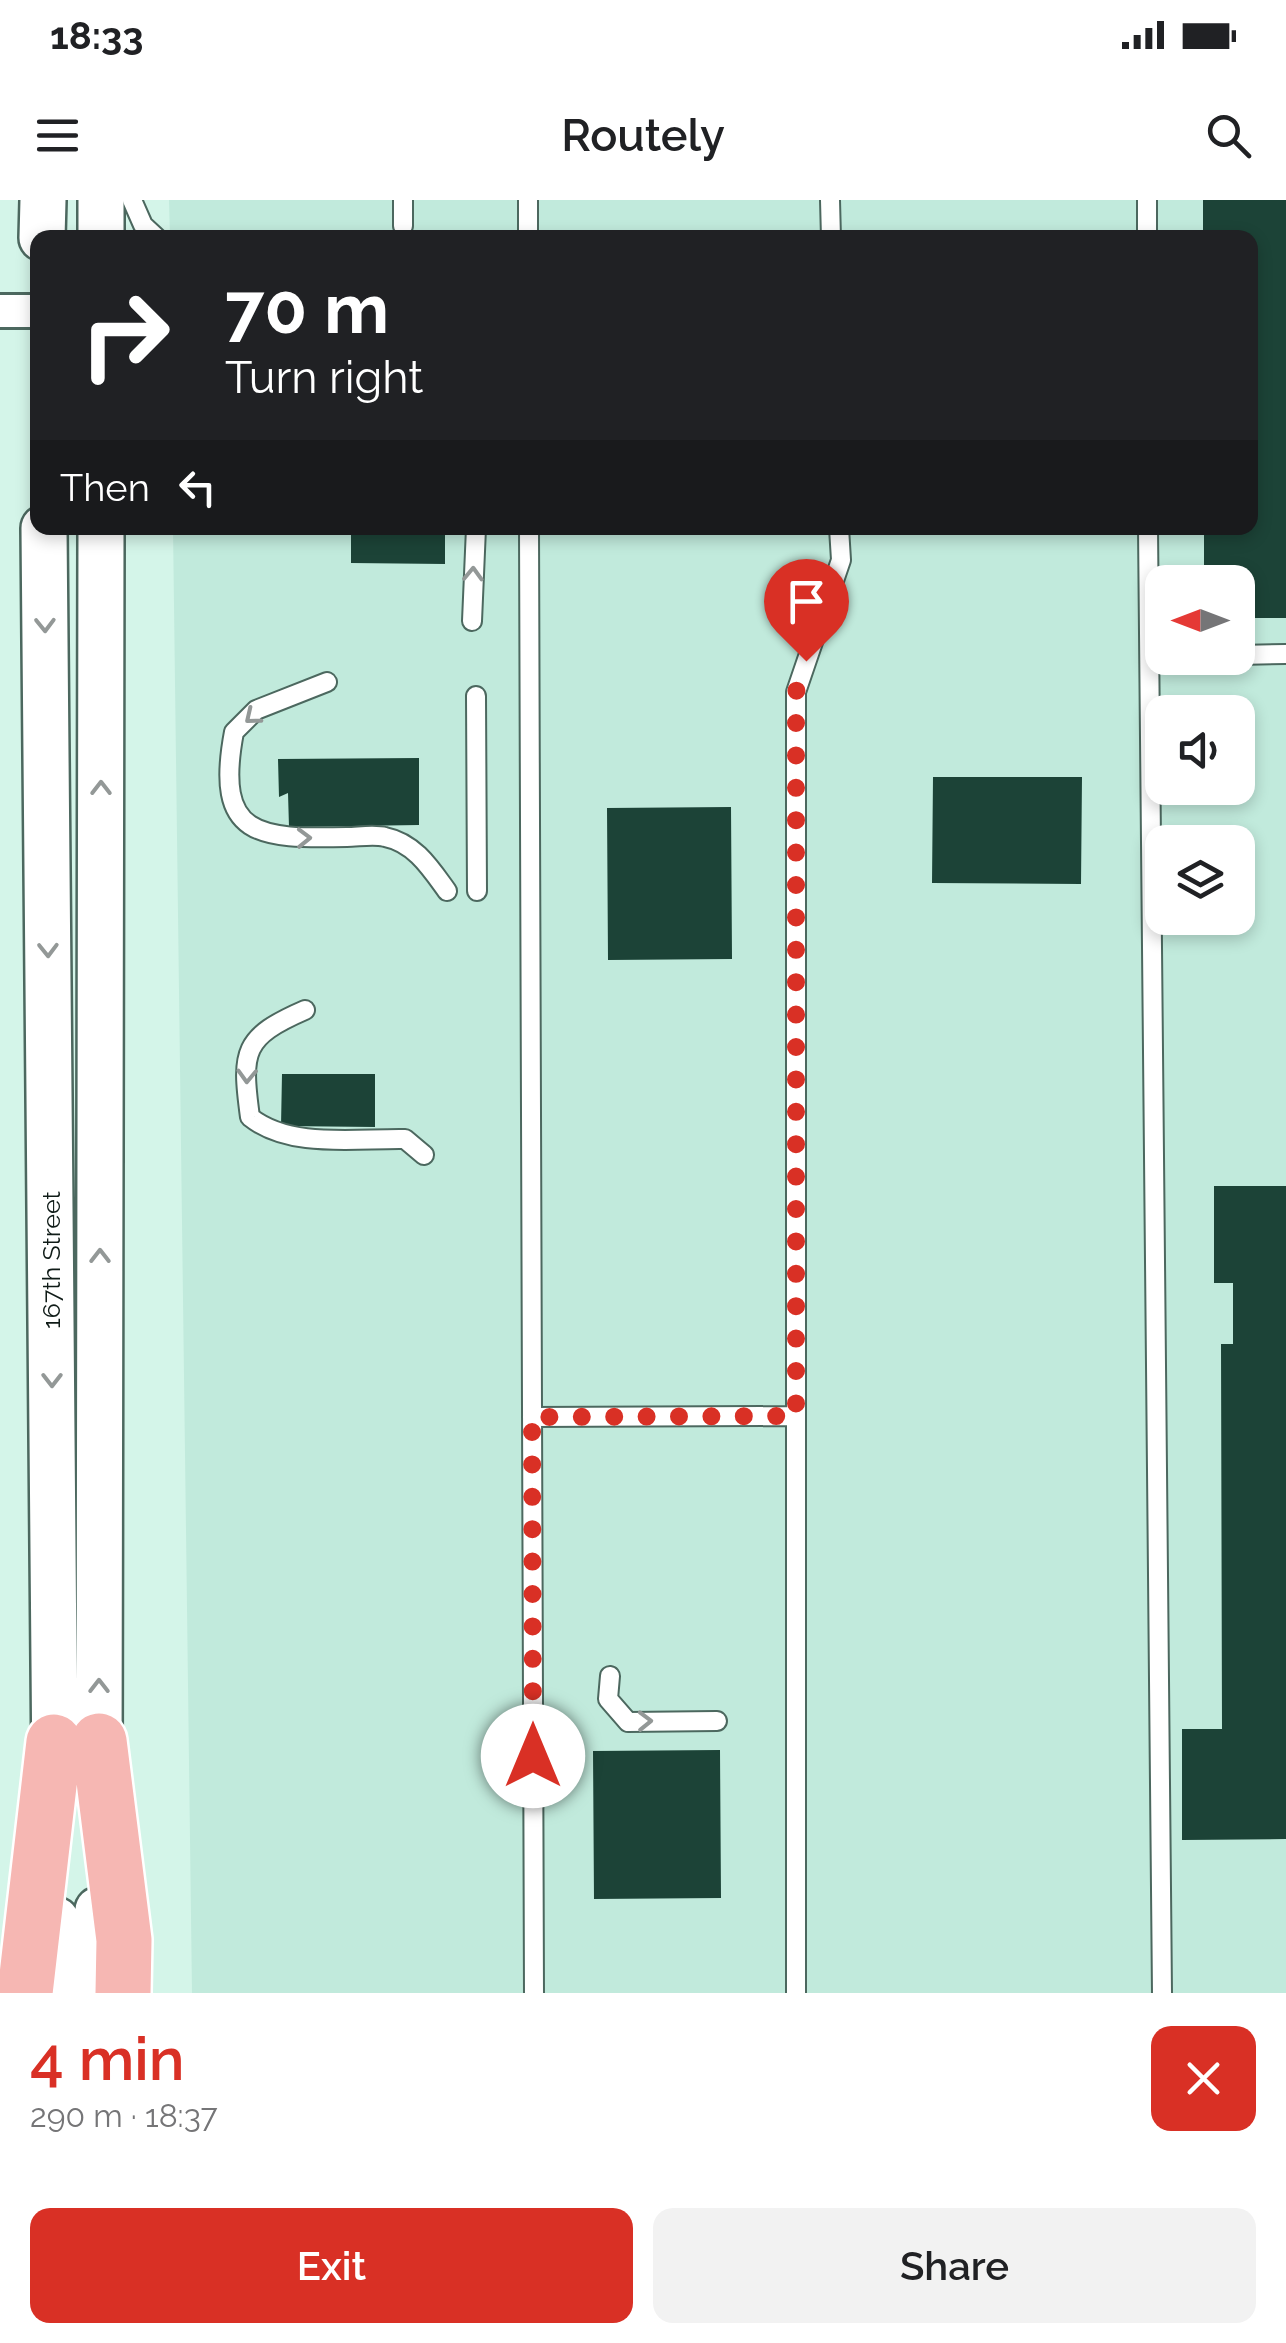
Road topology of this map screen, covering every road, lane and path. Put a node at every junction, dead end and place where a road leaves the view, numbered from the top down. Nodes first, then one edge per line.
1 (43, 200) edge
2 (101, 200) edge
3 (132, 200) edge
4 (403, 200) edge
5 (528, 200) edge
6 (830, 200) edge
7 (1147, 200) edge
8 (402, 226) dead end
9 (42, 230) edge
10 (101, 230) edge
11 (148, 230) edge
12 (528, 230) edge
13 (830, 230) edge
14 (1147, 230) edge
15 (30, 311) edge
16 (0, 312) edge
17 (44, 535) edge
18 (101, 535) edge
19 (476, 535) edge
20 (529, 535) edge
21 (839, 535) edge
22 (1148, 535) edge
23 (1150, 565) edge
24 (472, 621) dead end
25 (1255, 654) edge
26 (1286, 654) edge
27 (1156, 675) edge
28 (327, 682) dead end
29 (476, 696) dead end
30 (477, 890) dead end
31 (447, 891) dead end
32 (305, 1010) dead end
33 (424, 1156) dead end
34 (796, 1416) junction
35 (532, 1417) junction
36 (610, 1676) dead end
37 (717, 1720) dead end
38 (77, 1741) junction
39 (25, 1993) edge
40 (54, 1993) edge
41 (95, 1993) edge
42 (123, 1993) edge
43 (534, 1993) edge
44 (796, 1993) edge
45 (1162, 1993) edge

1 - 9 main road
2 - 10 main road
3 - 11 lane
4 - 8 lane
5 - 12 lane
6 - 13 lane
7 - 14 lane
15 - 16 street
17 -> 38 main road, 167th Street
38 -> 18 main road, 167th Street
24 -> 19 lane
20 - 35 lane
21 - 34 lane
22 - 23 lane
25 - 26 lane
27 - 45 lane
28 -> 31 lane
29 - 30 lane
32 -> 33 lane
34 - 35 lane
34 - 44 lane
35 - 43 lane
36 -> 37 lane
38 - 39 highway
38 - 40 main road, 167th Street
38 - 41 main road, 167th Street
38 - 42 highway

